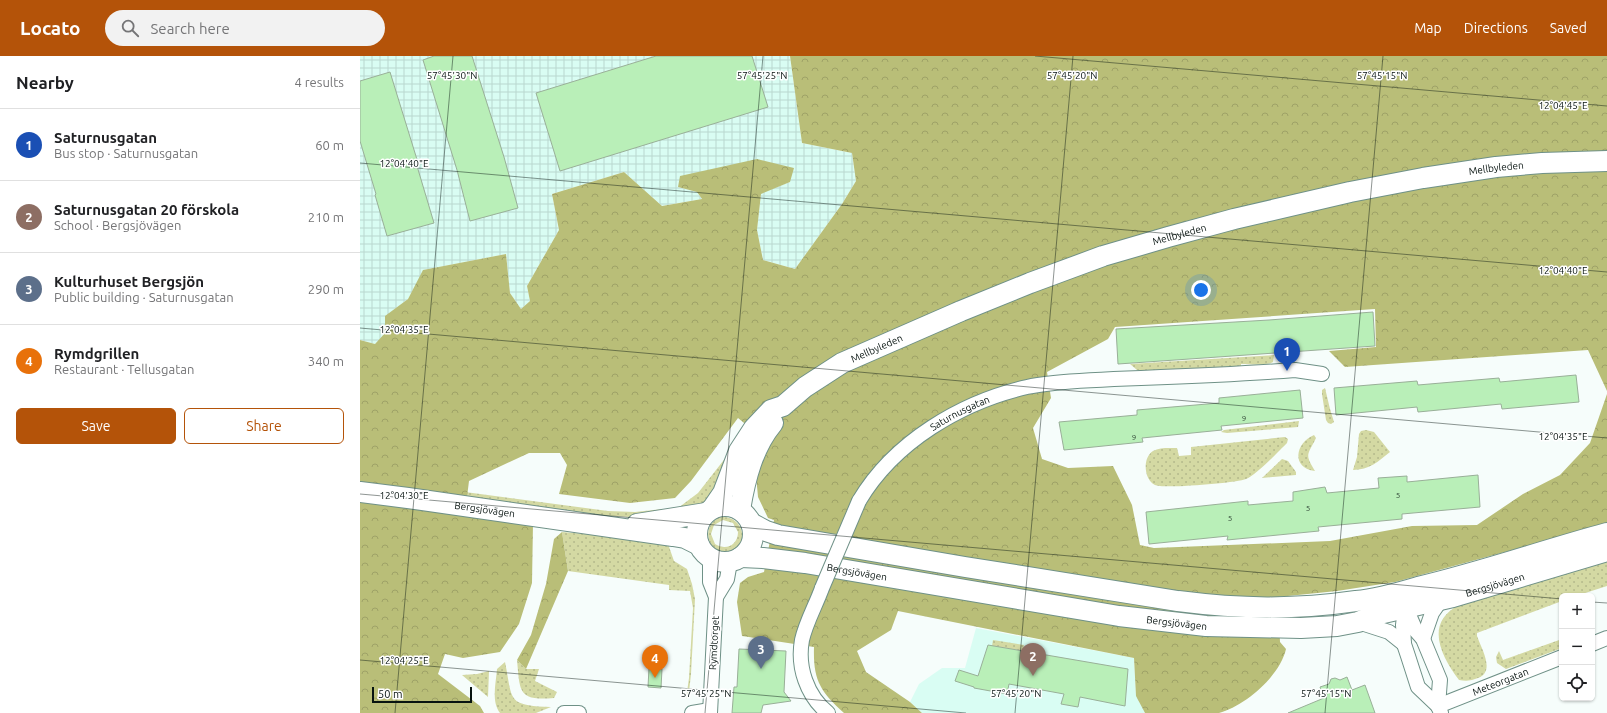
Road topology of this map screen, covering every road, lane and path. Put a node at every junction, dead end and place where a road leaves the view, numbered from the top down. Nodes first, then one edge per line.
1 (1607, 161) edge
2 (1322, 374) dead end
3 (783, 406) junction
4 (360, 492) edge
5 (709, 511) junction
6 (746, 517) junction
7 (609, 526) junction
8 (1607, 533) edge
9 (705, 551) junction
10 (1607, 551) edge
11 (736, 560) junction
12 (716, 597) junction
13 (1403, 600) junction
14 (1441, 600) junction
15 (1358, 622) junction
16 (1607, 638) edge
17 (1423, 639) junction
18 (1595, 643) edge
19 (1404, 644) junction
20 (1559, 658) edge
21 (1439, 710) edge
22 (710, 712) edge
23 (564, 713) edge
24 (579, 713) edge
25 (692, 713) edge
26 (828, 713) edge

1 - 3 street, Mellbyleden
2 - 26 street, Saturnusgatan, bridge
3 - 5 street, Mellbyleden
3 - 6 street, Mellbyleden
4 - 7 street, Bergsjövägen
5 - 6 street, Bergsjövägen
5 - 7 street, Bergsjövägen
5 - 9 street
6 - 11 street
6 - 13 street, Bergsjövägen
7 - 9 street, Bergsjövägen
8 - 13 street, Bergsjövägen
9 - 11 street, Bergsjövägen
9 - 12 street, Rymdtorget
10 - 14 street, Bergsjövägen
11 - 12 street
11 - 15 street, Bergsjövägen
12 - 22 street, Rymdtorget
13 - 14 street, Bergsjövägen
13 - 15 street, Bergsjövägen
13 - 17 street
13 - 19 street
14 - 17 street
15 - 19 street
16 - 18 street
17 - 21 street
19 - 21 street
20 - 21 street, Meteorgatan
22 - 25 street
23 - 24 street

